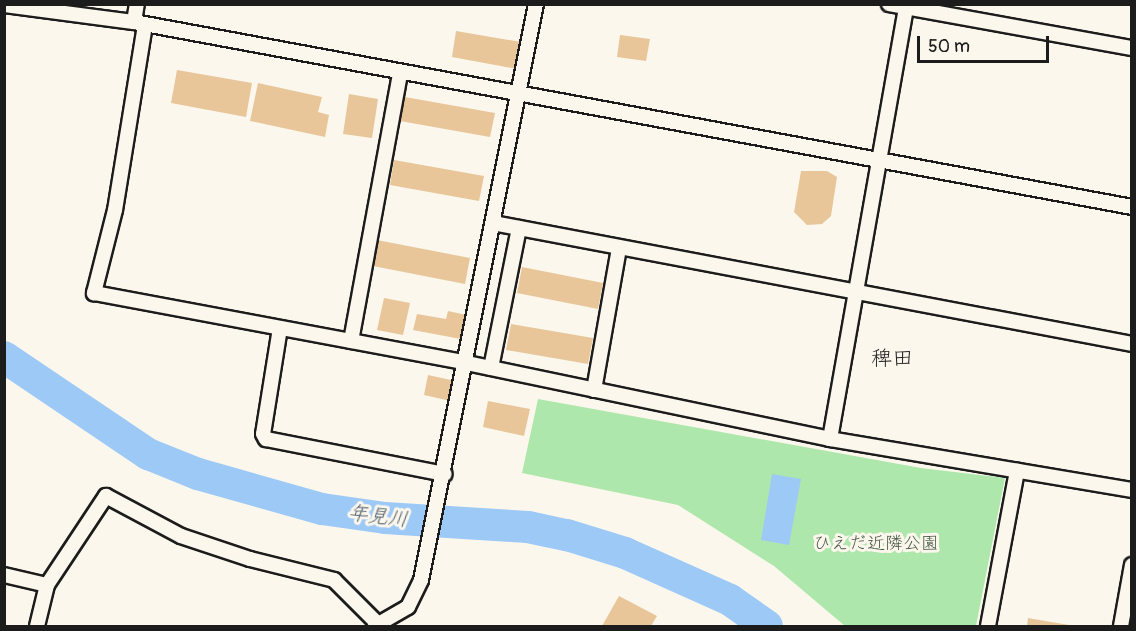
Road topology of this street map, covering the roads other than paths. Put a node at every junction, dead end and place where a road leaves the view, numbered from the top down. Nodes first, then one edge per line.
1 (137, 4) edge
2 (536, 4) edge
3 (889, 4) edge
4 (4, 5) edge
5 (906, 6) edge
6 (140, 23) junction
7 (1131, 48) edge
8 (400, 73) junction
9 (517, 95) junction
10 (878, 159) junction
11 (1131, 207) edge
12 (493, 223) junction
13 (519, 228) junction
14 (619, 248) junction
15 (858, 294) junction
16 (280, 328) junction
17 (351, 341) junction
18 (1131, 345) edge
19 (467, 363) junction
20 (491, 368) junction
21 (594, 390) junction
22 (830, 439) junction
23 (1017, 471) junction
24 (445, 474) junction
25 (1131, 490) edge
26 (1131, 565) edge
27 (4, 575) edge
28 (46, 585) junction
29 (377, 626) edge
30 (37, 627) edge
31 (988, 627) edge
32 (1120, 627) edge

1 - 6 street
2 - 9 street
3 - 5 street
4 - 6 street
5 - 7 street
5 - 10 street
6 - 8 street
6 - 16 street
8 - 9 street
8 - 17 street
9 - 10 street
9 - 12 street
10 - 11 street
10 - 15 street
12 - 13 street
12 - 19 street
13 - 14 street
13 - 20 street
14 - 15 street
14 - 21 street
15 - 18 street
15 - 22 street
16 - 17 street
16 - 24 street
17 - 19 street
19 - 20 street
19 - 24 street
20 - 21 street
21 - 22 street
22 - 23 street
23 - 25 street
23 - 31 street
24 - 29 street
26 - 32 street
27 - 28 street
28 - 29 street
28 - 30 street

